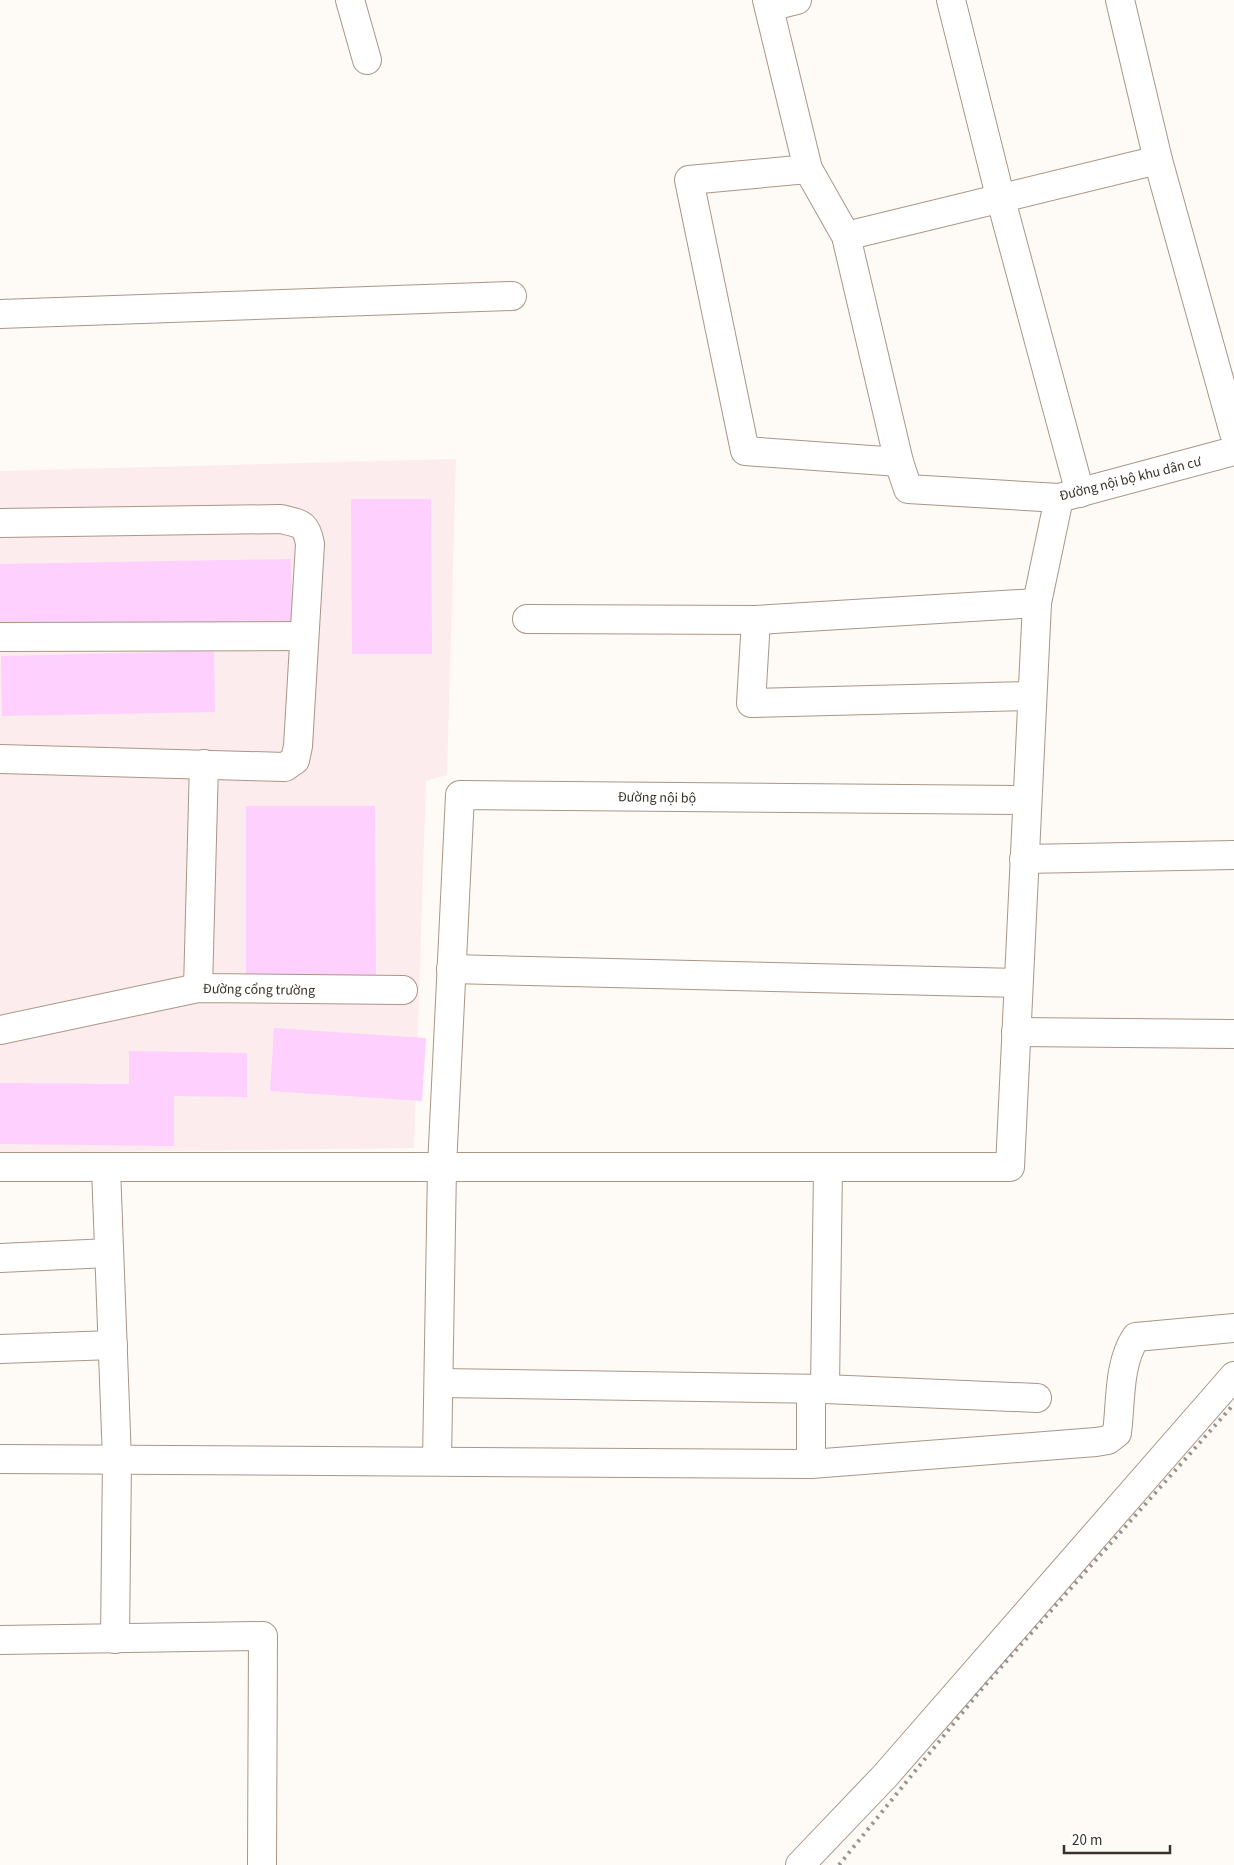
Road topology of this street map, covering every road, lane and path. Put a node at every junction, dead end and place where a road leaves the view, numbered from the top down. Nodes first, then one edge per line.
1 (350, 0) edge
2 (797, 0) edge
3 (951, 0) edge
4 (1120, 0) edge
5 (768, 4) edge
6 (367, 60) dead end
7 (1158, 160) junction
8 (808, 169) junction
9 (1001, 200) junction
10 (846, 236) junction
11 (512, 296) dead end
12 (0, 314) edge
13 (1234, 433) edge
14 (1234, 451) edge
15 (899, 462) junction
16 (1070, 496) junction
17 (0, 523) edge
18 (1037, 604) junction
19 (527, 619) dead end
20 (756, 620) junction
21 (304, 636) junction
22 (0, 637) edge
23 (1032, 696) junction
24 (0, 759) edge
25 (204, 764) junction
26 (1027, 800) junction
27 (1234, 856) edge
28 (1024, 859) junction
29 (451, 969) junction
30 (1018, 983) junction
31 (198, 988) junction
32 (403, 990) dead end
33 (0, 1030) edge
34 (1016, 1032) junction
35 (1234, 1034) edge
36 (0, 1167) edge
37 (442, 1167) junction
38 (828, 1167) junction
39 (106, 1168) junction
40 (109, 1253) junction
41 (0, 1258) edge
42 (1234, 1328) edge
43 (113, 1346) junction
44 (0, 1350) edge
45 (1234, 1376) edge
46 (439, 1383) junction
47 (818, 1389) junction
48 (1037, 1398) dead end
49 (0, 1459) edge
50 (117, 1460) junction
51 (437, 1461) junction
52 (811, 1464) junction
53 (115, 1639) junction
54 (0, 1640) edge
55 (262, 1865) edge
56 (800, 1865) edge

1 - 6 street
2 - 5 street
3 - 9 street
4 - 7 street
5 - 8 street
7 - 9 street
7 - 13 street
8 - 10 street
8 - 15 street
9 - 10 street
9 - 16 street
10 - 15 street
11 - 12 street
14 - 16 street, Đường nội bộ khu dân cư
15 - 16 street, Đường nội bộ khu dân cư
16 - 18 street
17 - 21 street
18 - 20 street
18 - 23 street
19 - 20 street
20 - 23 street
21 - 22 street
21 - 25 street
23 - 26 street
24 - 25 street
25 - 31 street
26 - 28 street
26 - 29 street, Đường nội bộ
27 - 28 street
28 - 30 street
29 - 30 street
29 - 37 street, Đường nội bộ
30 - 34 street
31 - 32 street, Đường cổng trường
31 - 33 street, Đường cổng trường
34 - 35 street
34 - 38 street
36 - 39 street
37 - 38 street
37 - 39 street
37 - 46 street, Đường nội bộ
38 - 47 street
39 - 40 street
40 - 41 street
40 - 43 street
42 - 52 street
43 - 44 street
43 - 50 street
45 - 56 street
46 - 47 street
46 - 51 street, Đường nội bộ
47 - 48 street
47 - 52 street
49 - 50 street
50 - 51 street
50 - 53 street
51 - 52 street
53 - 54 street
53 - 55 street

